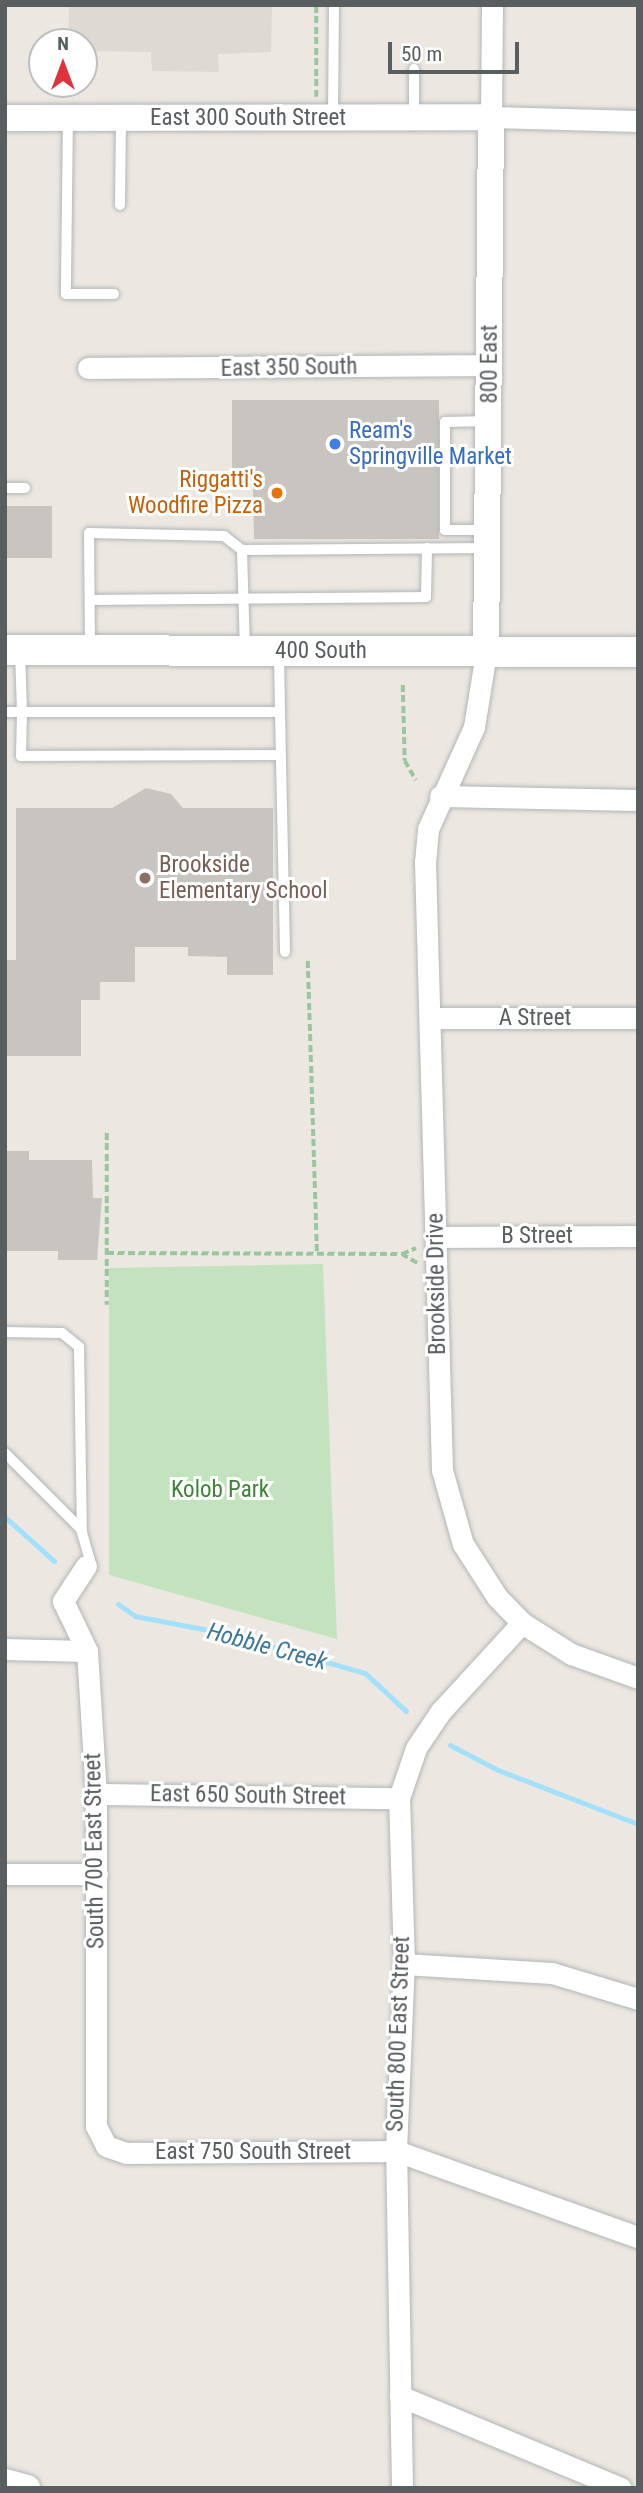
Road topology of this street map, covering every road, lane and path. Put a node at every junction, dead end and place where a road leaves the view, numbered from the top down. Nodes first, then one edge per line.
1 (316, 5) edge
2 (334, 5) edge
3 (492, 5) edge
4 (414, 69) dead end
5 (316, 97) dead end
6 (414, 117) junction
7 (491, 117) junction
8 (5, 118) edge
9 (68, 118) junction
10 (121, 118) junction
11 (333, 118) junction
12 (638, 121) edge
13 (120, 205) dead end
14 (114, 294) dead end
15 (490, 365) junction
16 (88, 368) dead end
17 (489, 421) junction
18 (5, 488) edge
19 (25, 488) dead end
20 (488, 539) junction
21 (427, 548) junction
22 (242, 550) junction
23 (242, 599) junction
24 (90, 600) junction
25 (13, 650) edge
26 (90, 650) junction
27 (245, 651) junction
28 (279, 651) junction
29 (638, 652) edge
30 (486, 653) junction
31 (403, 685) dead end
32 (5, 712) edge
33 (22, 712) junction
34 (280, 712) junction
35 (279, 755) junction
36 (416, 780) dead end
37 (440, 796) junction
38 (638, 800) edge
39 (285, 953) dead end
40 (308, 961) dead end
41 (431, 1018) junction
42 (638, 1018) edge
43 (107, 1133) dead end
44 (638, 1236) edge
45 (428, 1240) junction
46 (107, 1253) junction
47 (317, 1254) junction
48 (402, 1254) junction
49 (421, 1265) dead end
50 (107, 1305) dead end
51 (5, 1332) edge
52 (5, 1453) edge
53 (82, 1532) junction
54 (86, 1566) joint
55 (522, 1623) junction
56 (5, 1649) edge
57 (87, 1651) junction
58 (638, 1678) edge
59 (96, 1794) junction
60 (399, 1798) junction
61 (5, 1874) edge
62 (97, 1874) junction
63 (404, 1964) junction
64 (638, 1999) edge
65 (106, 2146) joint
66 (396, 2151) junction
67 (638, 2237) edge
68 (400, 2396) junction
69 (5, 2482) edge
70 (26, 2488) edge
71 (402, 2488) edge
72 (621, 2488) edge

1 - 5 path
2 - 11 lane
3 - 7 street
4 - 6 lane
6 - 7 street, East 300 South Street
6 - 11 street, East 300 South Street
7 - 12 street
7 - 15 street, 800 East
8 - 9 street, East 300 South Street
9 - 10 street, East 300 South Street
9 - 14 lane
10 - 11 street, East 300 South Street
10 - 13 lane
15 - 16 street, East 350 South
15 - 17 street, 800 East
17 - 20 street, 800 East
17 - 20 lane
18 - 19 lane
20 - 21 lane
20 - 30 street, 800 East
21 - 22 lane
21 - 23 lane
22 - 23 lane
22 - 24 lane
23 - 24 lane
23 - 27 lane
24 - 26 lane
25 - 26 main road, 400 South
25 - 33 lane
26 - 27 main road, 400 South
27 - 28 main road, 400 South
28 - 30 main road, 400 South
28 - 34 lane
29 - 30 main road, 400 South
30 - 37 street, Brookside Drive
31 - 36 path
32 - 33 lane
33 - 34 lane
33 - 35 lane
34 - 35 lane
35 - 39 lane
37 - 38 street
37 - 41 street, Brookside Drive
40 - 47 path
41 - 42 street, A Street
41 - 45 street, Brookside Drive
43 - 46 path
44 - 45 street, B Street
45 - 48 path
45 - 55 street, Brookside Drive
46 - 47 path
46 - 50 path
47 - 48 path
48 - 49 path
51 - 53 lane
52 - 53 lane
53 - 54 lane
54 - 57 street, South 700 East Street
55 - 58 street, Brookside Drive
55 - 60 street, South 800 East Street
56 - 57 street
57 - 59 street, South 700 East Street
59 - 60 street, East 650 South Street
59 - 62 street, South 700 East Street
60 - 63 street, South 800 East Street
61 - 62 street
62 - 65 street, South 700 East Street
63 - 64 street
63 - 66 street, South 800 East Street
65 - 66 street, East 750 South Street
66 - 67 street, East 750 South Street
66 - 68 street, South 800 East Street
68 - 71 street, South 800 East Street
68 - 72 street
69 - 70 street

